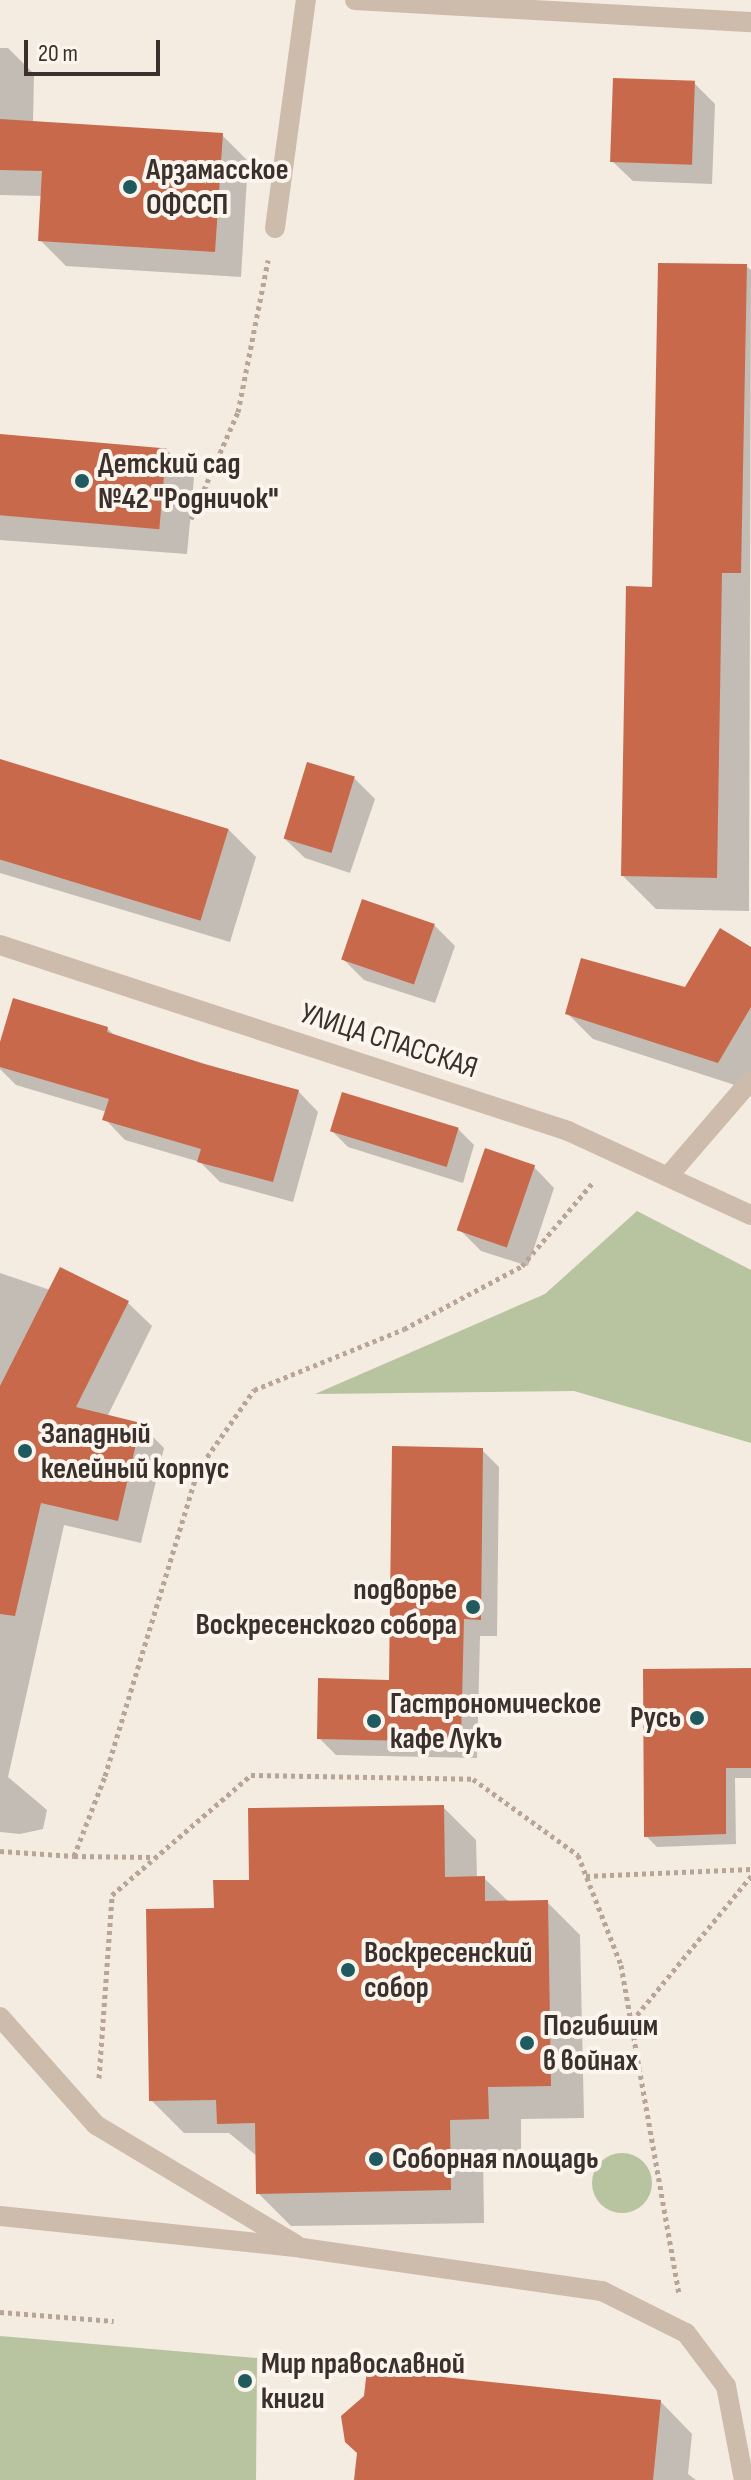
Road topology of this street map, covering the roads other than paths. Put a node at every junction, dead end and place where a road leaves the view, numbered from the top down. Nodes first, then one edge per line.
1 (306, 0) edge
2 (355, 0) edge
3 (751, 22) edge
4 (275, 228) road end
5 (0, 945) edge
6 (751, 1080) edge
7 (670, 1174) junction
8 (751, 1215) edge
9 (0, 2017) edge
10 (0, 2216) edge
11 (302, 2248) junction
12 (744, 2480) edge

1 - 4 street
2 - 3 street
5 - 7 street, УЛИЦА СПАССКАЯ
6 - 7 street
7 - 8 street, УЛИЦА СПАССКАЯ
9 - 11 street
10 - 11 street
11 - 12 street

